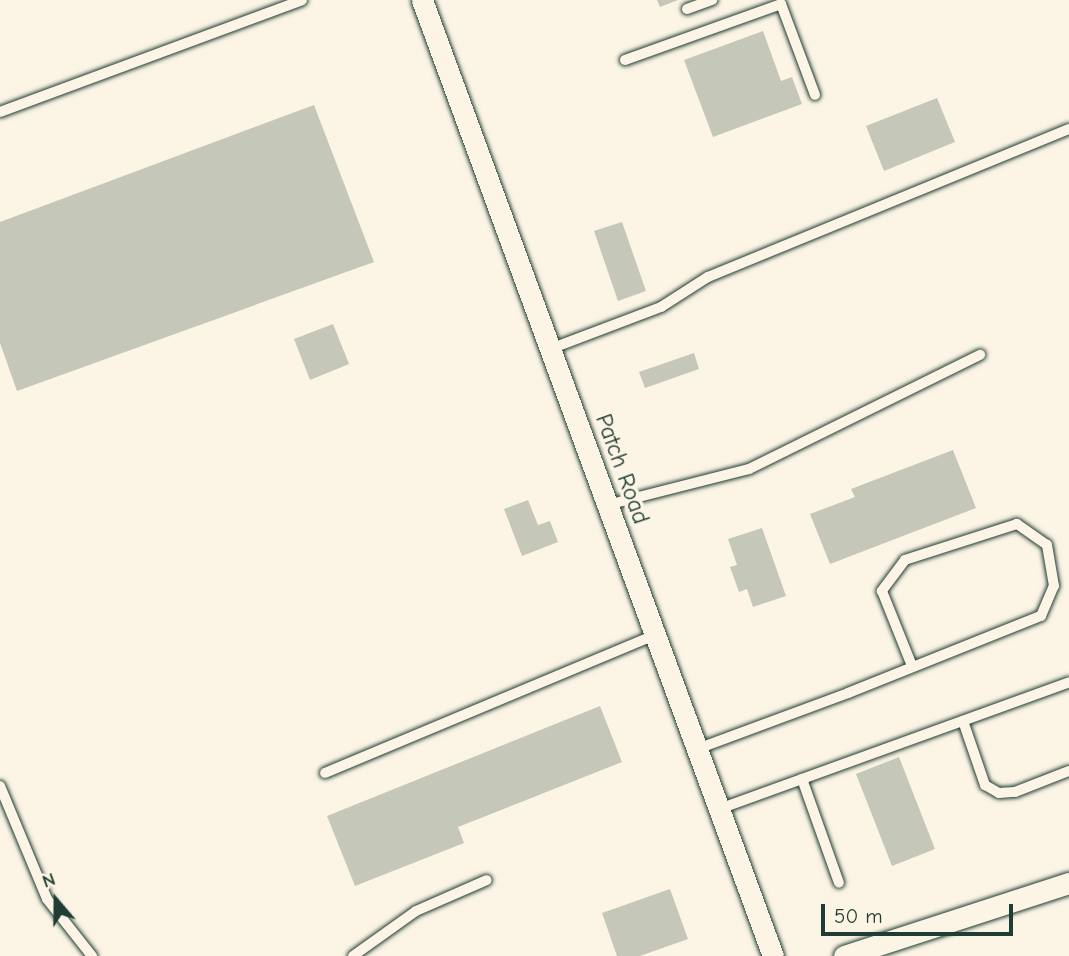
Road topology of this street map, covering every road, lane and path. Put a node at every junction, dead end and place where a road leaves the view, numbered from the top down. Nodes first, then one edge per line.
1 (302, 0) edge
2 (422, 0) edge
3 (712, 0) edge
4 (687, 9) dead end
5 (625, 60) dead end
6 (815, 95) dead end
7 (0, 113) edge
8 (1069, 129) edge
9 (550, 349) junction
10 (980, 355) dead end
11 (607, 505) junction
12 (655, 635) junction
13 (912, 666) junction
14 (1069, 682) edge
15 (963, 721) junction
16 (697, 749) junction
17 (1069, 771) edge
18 (325, 773) dead end
19 (802, 779) junction
20 (0, 786) edge
21 (719, 809) junction
22 (487, 880) dead end
23 (839, 883) dead end
24 (1069, 883) edge
25 (92, 956) edge
26 (353, 956) edge
27 (772, 956) edge
28 (844, 956) edge

1 - 7 lane
2 - 9 street, Patch Road
3 - 4 lane
5 - 6 lane
8 - 9 lane
9 - 11 street, Patch Road
10 - 11 lane
11 - 12 street, Patch Road
12 - 16 street, Patch Road
12 - 18 lane
13 - 13 lane
13 - 16 lane
14 - 15 lane
15 - 17 lane
15 - 19 lane
16 - 21 street, Patch Road
19 - 21 lane
19 - 23 lane
20 - 25 lane
21 - 27 street, Patch Road
22 - 26 lane
24 - 28 street

